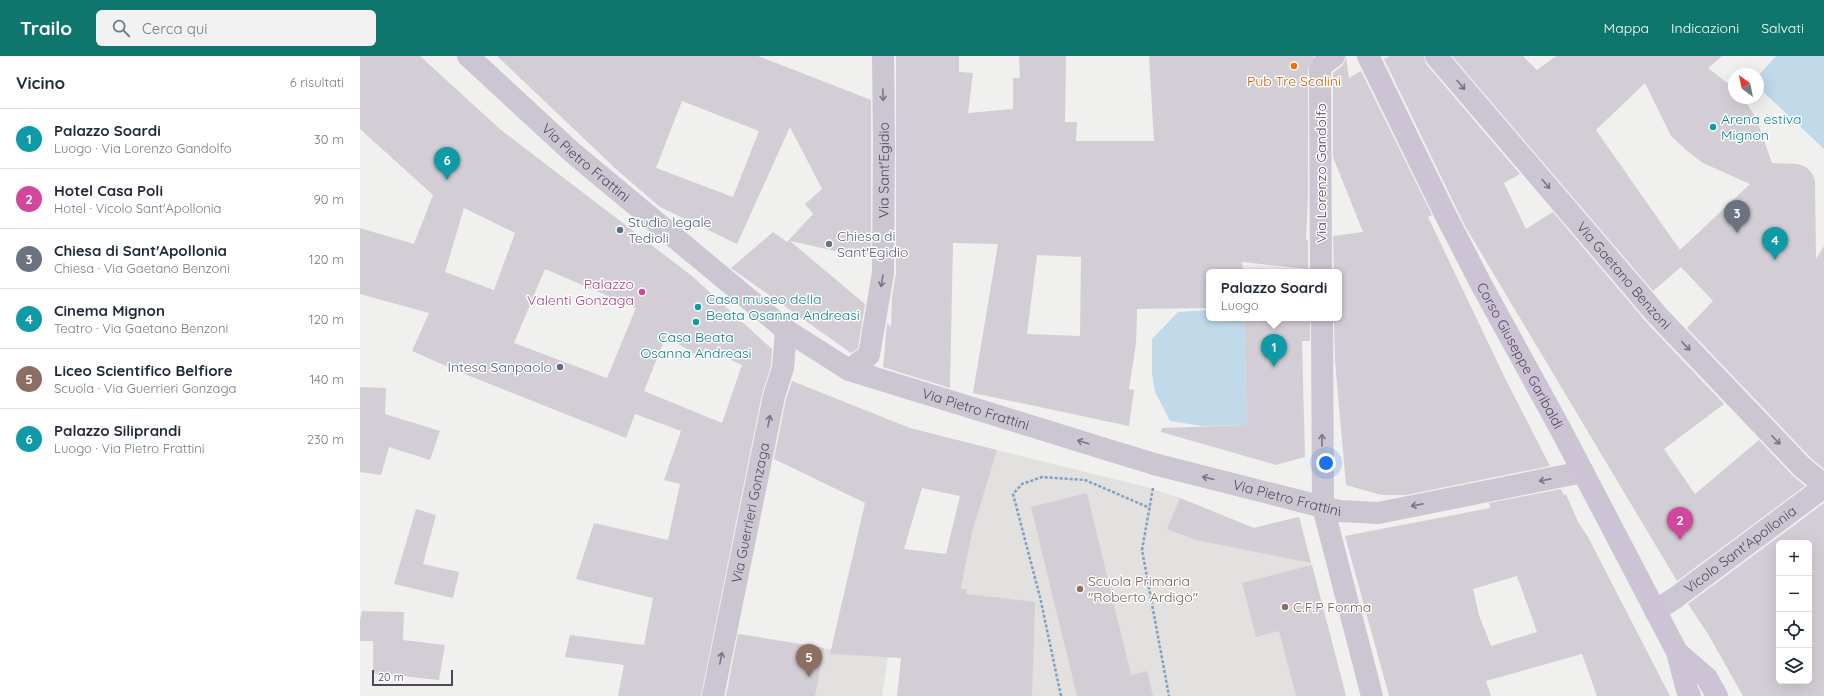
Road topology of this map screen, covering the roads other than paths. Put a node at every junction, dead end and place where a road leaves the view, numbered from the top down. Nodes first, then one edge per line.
1 (468, 56) edge
2 (882, 56) edge
3 (1368, 56) edge
4 (1436, 56) edge
5 (1326, 59) edge
6 (1321, 269) edge
7 (1322, 321) edge
8 (786, 330) junction
9 (849, 370) junction
10 (1583, 472) junction
11 (1824, 486) edge
12 (1322, 507) junction
13 (1655, 611) junction
14 (1677, 652) junction
15 (714, 696) edge
16 (1372, 696) edge
17 (1690, 696) edge
18 (1717, 696) edge

1 - 8 street, Via Pietro Frattini
2 -> 9 street, Via Sant'Egidio
3 - 10 main road, Corso Giuseppe Garibaldi
4 -> 11 street, Via Gaetano Benzoni
5 - 6 street, Via Lorenzo Gandolfo
12 -> 7 street
8 - 9 street, Via Pietro Frattini
15 -> 8 street, Via Guerrieri Gonzaga
12 -> 9 street, Via Pietro Frattini
10 -> 12 street, Via Pietro Frattini
10 - 13 main road, Corso Giuseppe Garibaldi
11 - 13 street, Vicolo Sant'Apollonia
12 - 16 street
13 - 14 main road, Corso Giuseppe Garibaldi
14 - 17 main road, Corso Giuseppe Garibaldi
14 - 18 main road, Corso Giuseppe Garibaldi

